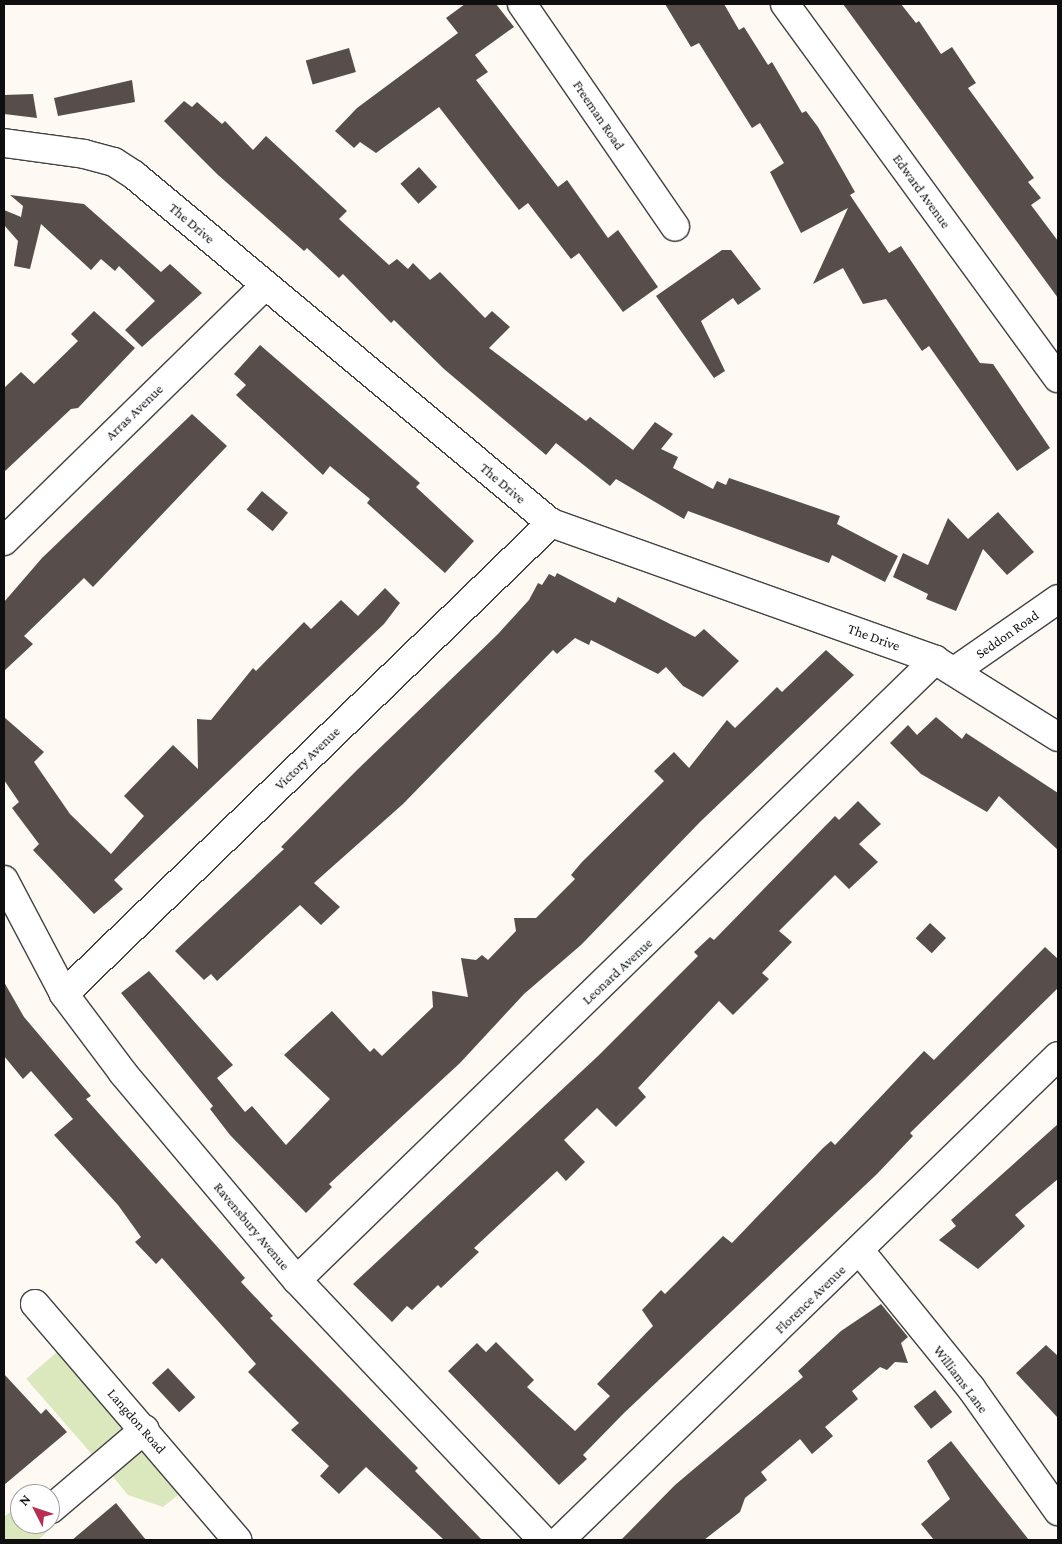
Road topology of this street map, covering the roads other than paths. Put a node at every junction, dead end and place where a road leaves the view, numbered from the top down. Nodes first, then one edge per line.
1 (522, 4) edge
2 (785, 4) edge
3 (4, 143) edge
4 (675, 227) dead end
5 (265, 285) junction
6 (1058, 378) edge
7 (551, 523) junction
8 (4, 541) edge
9 (1058, 599) edge
10 (946, 665) junction
11 (1058, 737) edge
12 (4, 880) edge
13 (64, 994) junction
14 (1058, 1056) edge
15 (860, 1251) junction
16 (297, 1280) junction
17 (35, 1304) dead end
18 (145, 1428) junction
19 (60, 1501) edge
20 (1058, 1511) edge
21 (238, 1540) edge
22 (543, 1540) edge
23 (560, 1540) edge

1 - 4 street, Freeman Road
2 - 6 street, Edward Avenue
3 - 5 street, The Drive
5 - 7 street, The Drive
5 - 8 street, Arras Avenue
7 - 10 street, The Drive
7 - 13 street, Victory Avenue
9 - 10 street, Seddon Road
10 - 11 street, The Drive
10 - 16 street, Leonard Avenue
12 - 13 street, Ravensbury Avenue
13 - 16 street, Ravensbury Avenue
14 - 15 street, Florence Avenue
15 - 20 street, Williams Lane
15 - 23 street, Florence Avenue
16 - 22 street, Ravensbury Avenue
17 - 18 street, Langdon Road
18 - 19 street
18 - 21 street, Langdon Road

